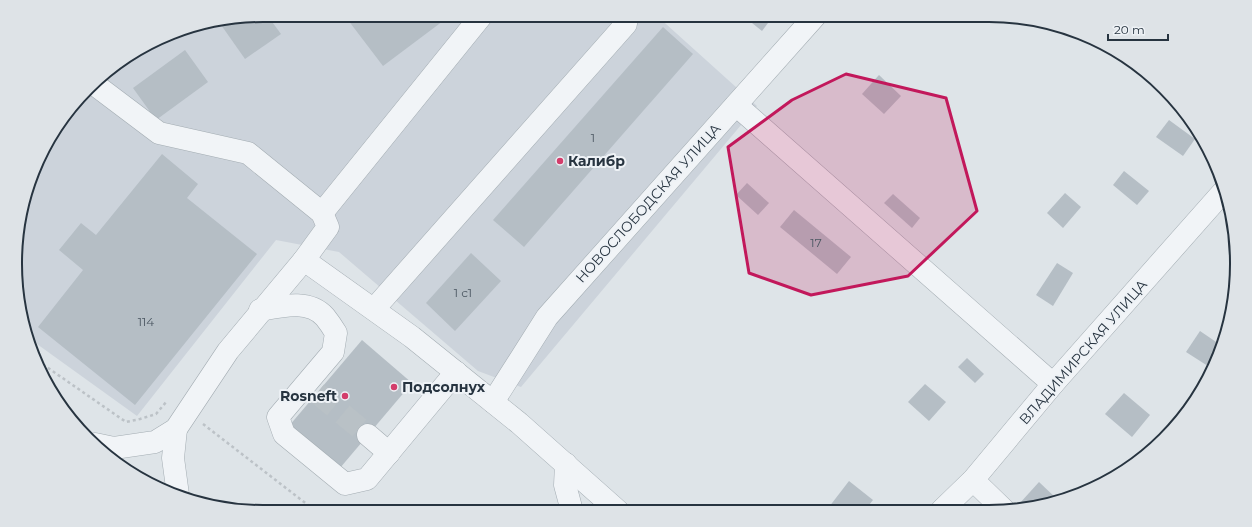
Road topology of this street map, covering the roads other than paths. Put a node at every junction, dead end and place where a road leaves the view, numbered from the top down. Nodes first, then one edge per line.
1 (476, 22) edge
2 (810, 22) edge
3 (626, 24) dead end
4 (99, 87) edge
5 (736, 104) junction
6 (1220, 195) edge
7 (322, 213) junction
8 (304, 260) junction
9 (374, 309) junction
10 (260, 310) junction
11 (456, 372) junction
12 (1053, 384) junction
13 (493, 402) junction
14 (176, 429) junction
15 (368, 435) tunnel mouth
16 (105, 446) edge
17 (388, 453) junction
18 (566, 464) junction
19 (973, 480) junction
20 (177, 489) edge
21 (998, 504) edge
22 (570, 505) edge
23 (611, 505) edge
24 (947, 505) edge

1 - 7 street
2 - 5 street, НОВОСЛОБОДСКАЯ УЛИЦА
3 - 9 street
4 - 7 street
5 - 12 street
5 - 13 street, НОВОСЛОБОДСКАЯ УЛИЦА
6 - 12 street, ВЛАДИМИРСКАЯ УЛИЦА
7 - 8 street
8 - 9 street
8 - 10 street
9 - 11 street
10 - 14 street
10 - 17 street
11 - 13 street
11 - 17 street
12 - 19 street, ВЛАДИМИРСКАЯ УЛИЦА
13 - 18 street
14 - 16 street
14 - 20 street
15 - 17 street
18 - 22 street
18 - 23 street
19 - 21 street
19 - 24 street, ВЛАДИМИРСКАЯ УЛИЦА

